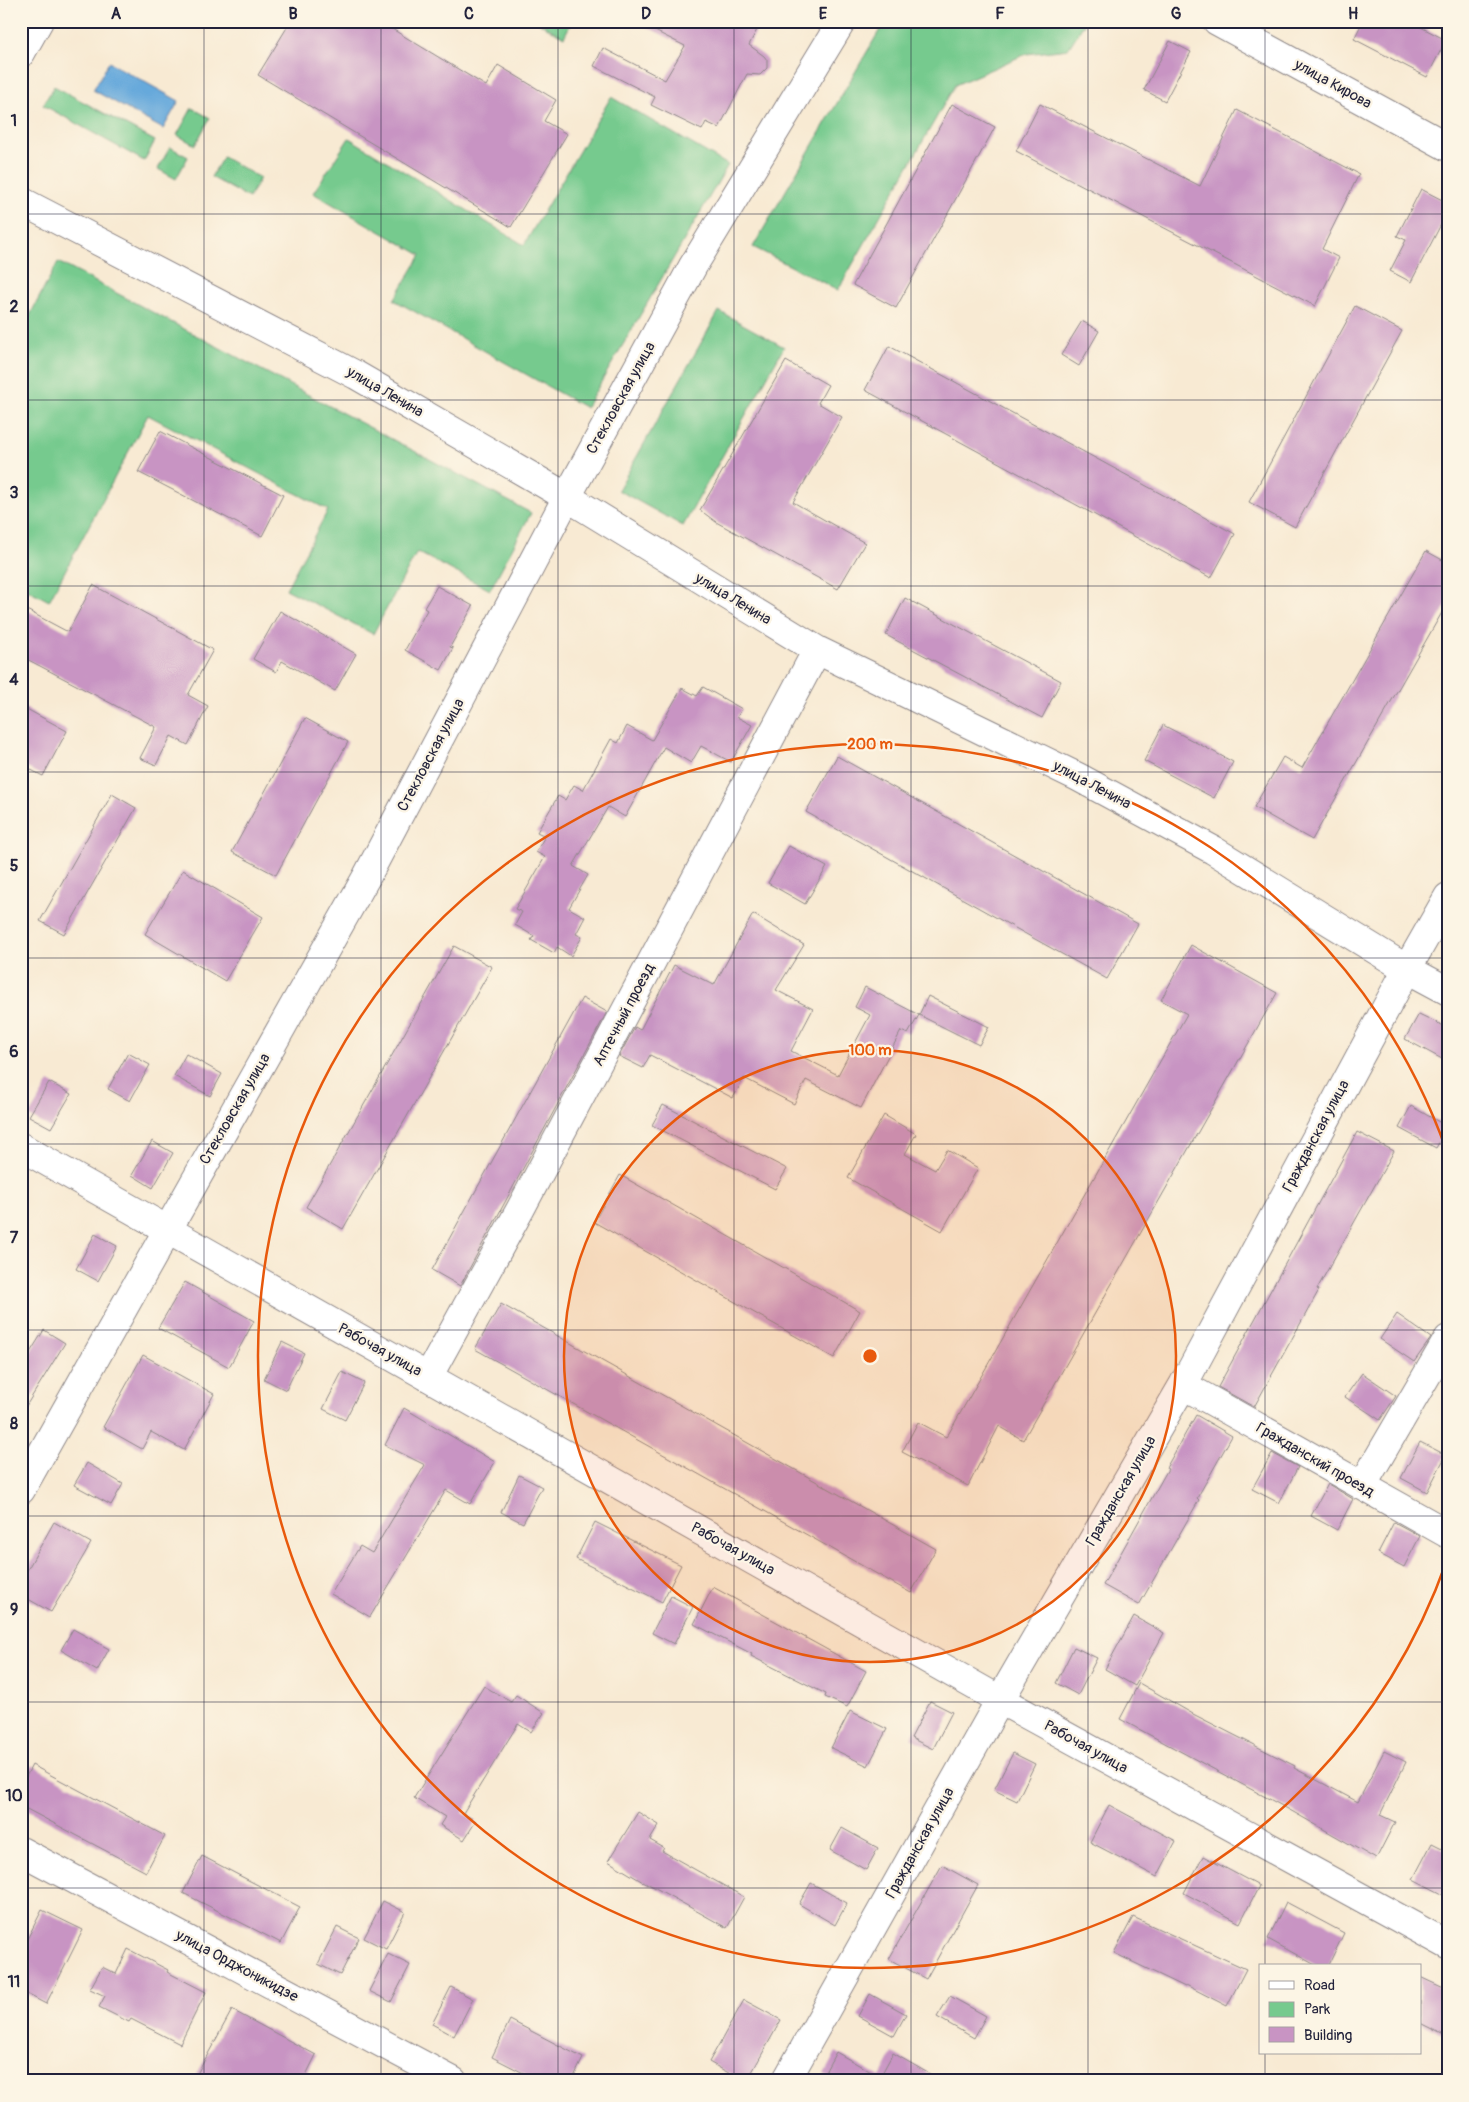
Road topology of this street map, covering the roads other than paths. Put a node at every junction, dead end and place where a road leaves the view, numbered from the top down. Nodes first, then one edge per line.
1 (39, 21) edge
2 (842, 21) edge
3 (1218, 21) edge
4 (21, 53) edge
5 (1448, 147) edge
6 (21, 200) edge
7 (567, 497) junction
8 (817, 650) junction
9 (1448, 897) edge
10 (1406, 969) junction
11 (1448, 991) edge
12 (21, 1147) edge
13 (166, 1230) junction
14 (1448, 1340) edge
15 (428, 1377) junction
16 (1182, 1385) junction
17 (1362, 1486) junction
18 (21, 1490) edge
19 (1448, 1534) edge
20 (1000, 1700) junction
21 (21, 1851) edge
22 (1448, 1945) edge
23 (453, 2081) edge
24 (786, 2081) edge

1 - 4 street
2 - 7 street, Стекловская улица
3 - 5 street, улица Кирова
6 - 7 street, улица Ленина
7 - 8 street, улица Ленина
7 - 13 street, Стекловская улица
8 - 10 street, улица Ленина
8 - 15 street, Аптечный проезд
9 - 10 street, Гражданская улица
10 - 11 street, улица Ленина
10 - 16 street, Гражданская улица
12 - 13 street, Рабочая улица
13 - 15 street, Рабочая улица
13 - 18 street, Стекловская улица
14 - 17 street
15 - 20 street, Рабочая улица
16 - 17 street, Гражданский проезд
16 - 20 street, Гражданская улица
17 - 19 street, Гражданский проезд
20 - 22 street, Рабочая улица
20 - 24 street, Гражданская улица
21 - 23 street, улица Орджоникидзе

